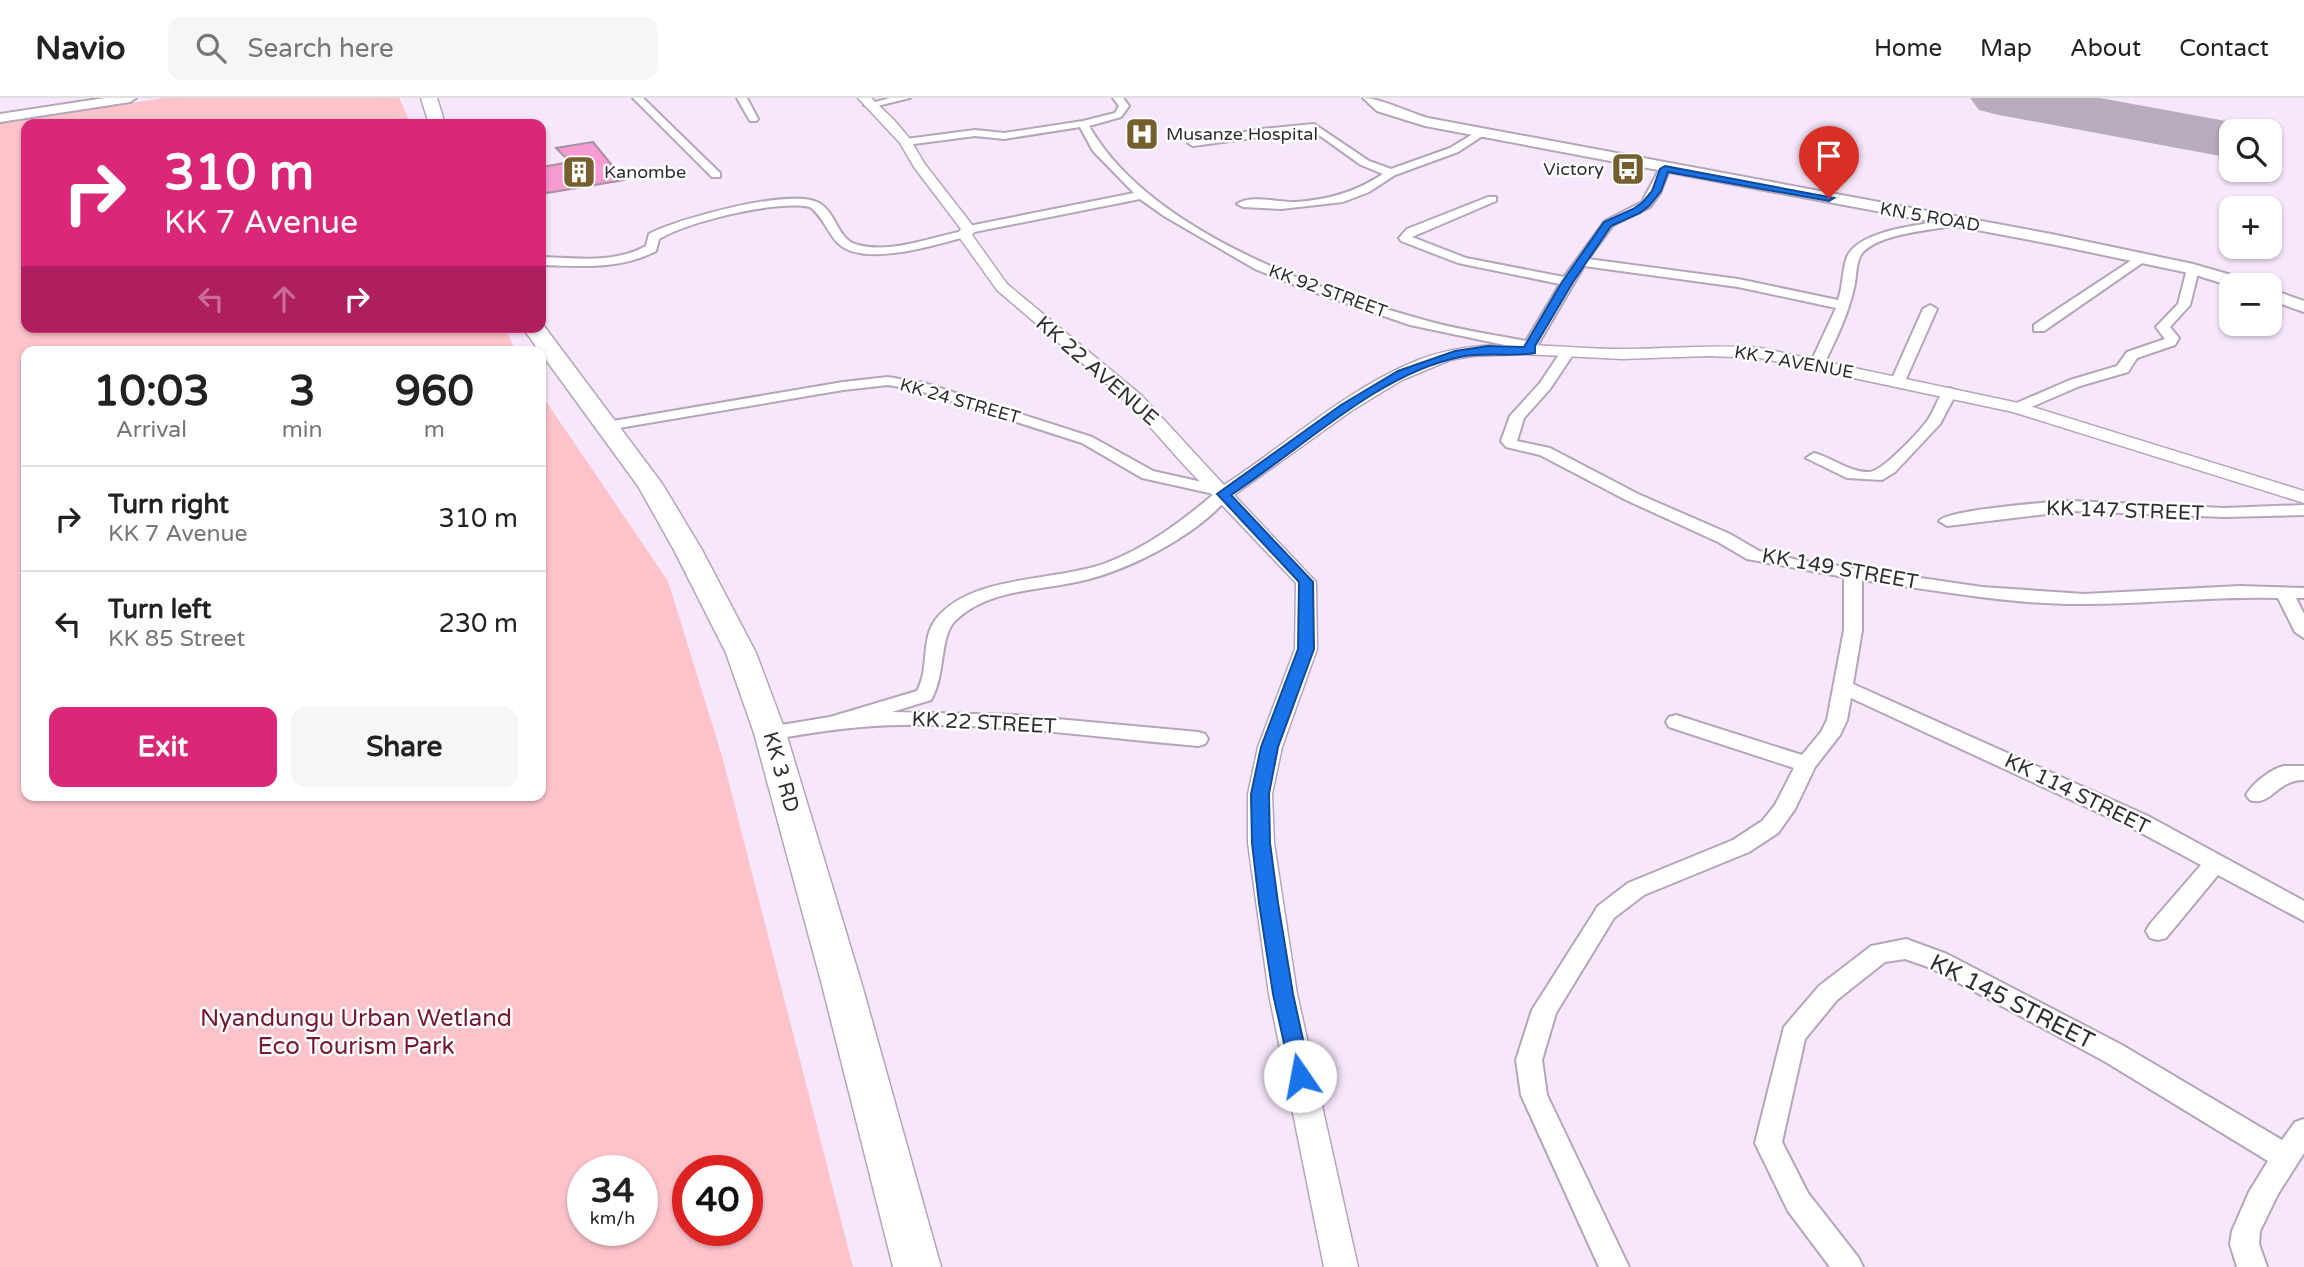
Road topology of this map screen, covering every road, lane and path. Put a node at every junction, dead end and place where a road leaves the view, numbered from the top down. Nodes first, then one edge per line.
1 (130, 98) edge
2 (429, 98) edge
3 (638, 98) edge
4 (743, 98) edge
5 (905, 98) edge
6 (1369, 98) edge
7 (1120, 100) edge
8 (867, 101) edge
9 (0, 117) edge
10 (435, 119) edge
11 (753, 119) dead end
12 (1083, 124) junction
13 (1482, 133) junction
14 (906, 142) junction
15 (1193, 143) dead end
16 (1665, 169) junction
17 (1391, 173) junction
18 (716, 175) dead end
19 (1284, 190) dead end
20 (1142, 195) junction
21 (1492, 199) dead end
22 (1243, 204) dead end
23 (1303, 204) junction
24 (1958, 222) junction
25 (967, 232) junction
26 (2141, 258) junction
27 (546, 261) edge
28 (1582, 262) junction
29 (2193, 269) junction
30 (2219, 277) edge
31 (1567, 282) junction
32 (2282, 299) edge
33 (1842, 305) junction
34 (2304, 307) edge
35 (1930, 309) dead end
36 (2039, 328) dead end
37 (537, 333) edge
38 (1530, 348) junction
39 (1567, 353) junction
40 (1817, 364) junction
41 (1898, 381) junction
42 (1951, 392) junction
43 (2017, 408) junction
44 (607, 426) junction
45 (1814, 458) dead end
46 (1221, 492) junction
47 (2304, 497) edge
48 (2304, 510) edge
49 (1947, 521) dead end
50 (1853, 573) junction
51 (2284, 592) junction
52 (2304, 593) edge
53 (2304, 632) edge
54 (1844, 688) junction
55 (836, 722) junction
56 (1676, 722) dead end
57 (770, 733) junction
58 (1198, 739) dead end
59 (1806, 764) junction
60 (2304, 773) edge
61 (2257, 794) dead end
62 (2214, 865) junction
63 (2304, 912) edge
64 (2158, 931) dead end
65 (2304, 1131) edge
66 (2286, 1157) junction
67 (917, 1267) edge
68 (1341, 1267) edge
69 (1614, 1267) edge
70 (1848, 1267) edge
71 (2252, 1267) edge

1 - 9 main road
2 - 10 highway
3 - 18 street
4 - 11 street
5 - 8 street
6 - 13 main road, KN 5 ROAD
7 - 12 street
8 - 14 street, KK 22 AVENUE
12 - 14 street
12 - 20 street, KK 92 STREET
13 - 16 main road, KN 5 ROAD
13 - 17 street
14 - 25 street, KK 22 AVENUE
15 - 17 street
16 - 24 main road, KN 5 ROAD
16 - 28 street
17 - 23 street
19 - 23 street
20 - 25 street
20 - 38 street, KK 92 STREET
21 - 31 street
22 - 23 street
24 - 26 main road, KN 5 ROAD
24 - 33 street
25 - 27 street
25 - 46 street, KK 22 AVENUE
26 - 29 main road, KN 5 ROAD
26 - 36 street
28 - 31 street
28 - 33 street
29 - 30 main road, KN 5 ROAD
29 - 43 street
31 - 38 street
32 - 34 main road
33 - 40 street
35 - 41 street
37 - 44 highway, KK 3 RD
38 - 39 street, KK 7 AVENUE
38 - 46 street, KK 7 AVENUE
39 - 40 street, KK 7 AVENUE
39 - 50 street, KK 149 STREET
40 - 41 street, KK 7 AVENUE
41 - 42 street, KK 7 AVENUE
42 - 43 street, KK 7 AVENUE
42 - 45 street
43 - 47 street, KK 7 AVENUE
44 - 46 street, KK 24 STREET
44 - 57 highway, KK 3 RD
46 - 55 street
46 - 68 street, KK 22 AVENUE
48 - 49 street, KK 147 STREET
50 - 51 street, KK 149 STREET
50 - 54 street
51 - 52 street, KK 149 STREET
51 - 53 street
54 - 59 street
54 - 62 street, KK 114 STREET
55 - 57 street, KK 22 STREET
55 - 58 street, KK 22 STREET
56 - 59 street
57 - 67 highway, KK 3 RD
59 - 69 street
60 - 61 street
62 - 63 street, KK 114 STREET
62 - 64 street
65 - 66 street
66 - 70 street, KK 145 STREET
66 - 71 street

